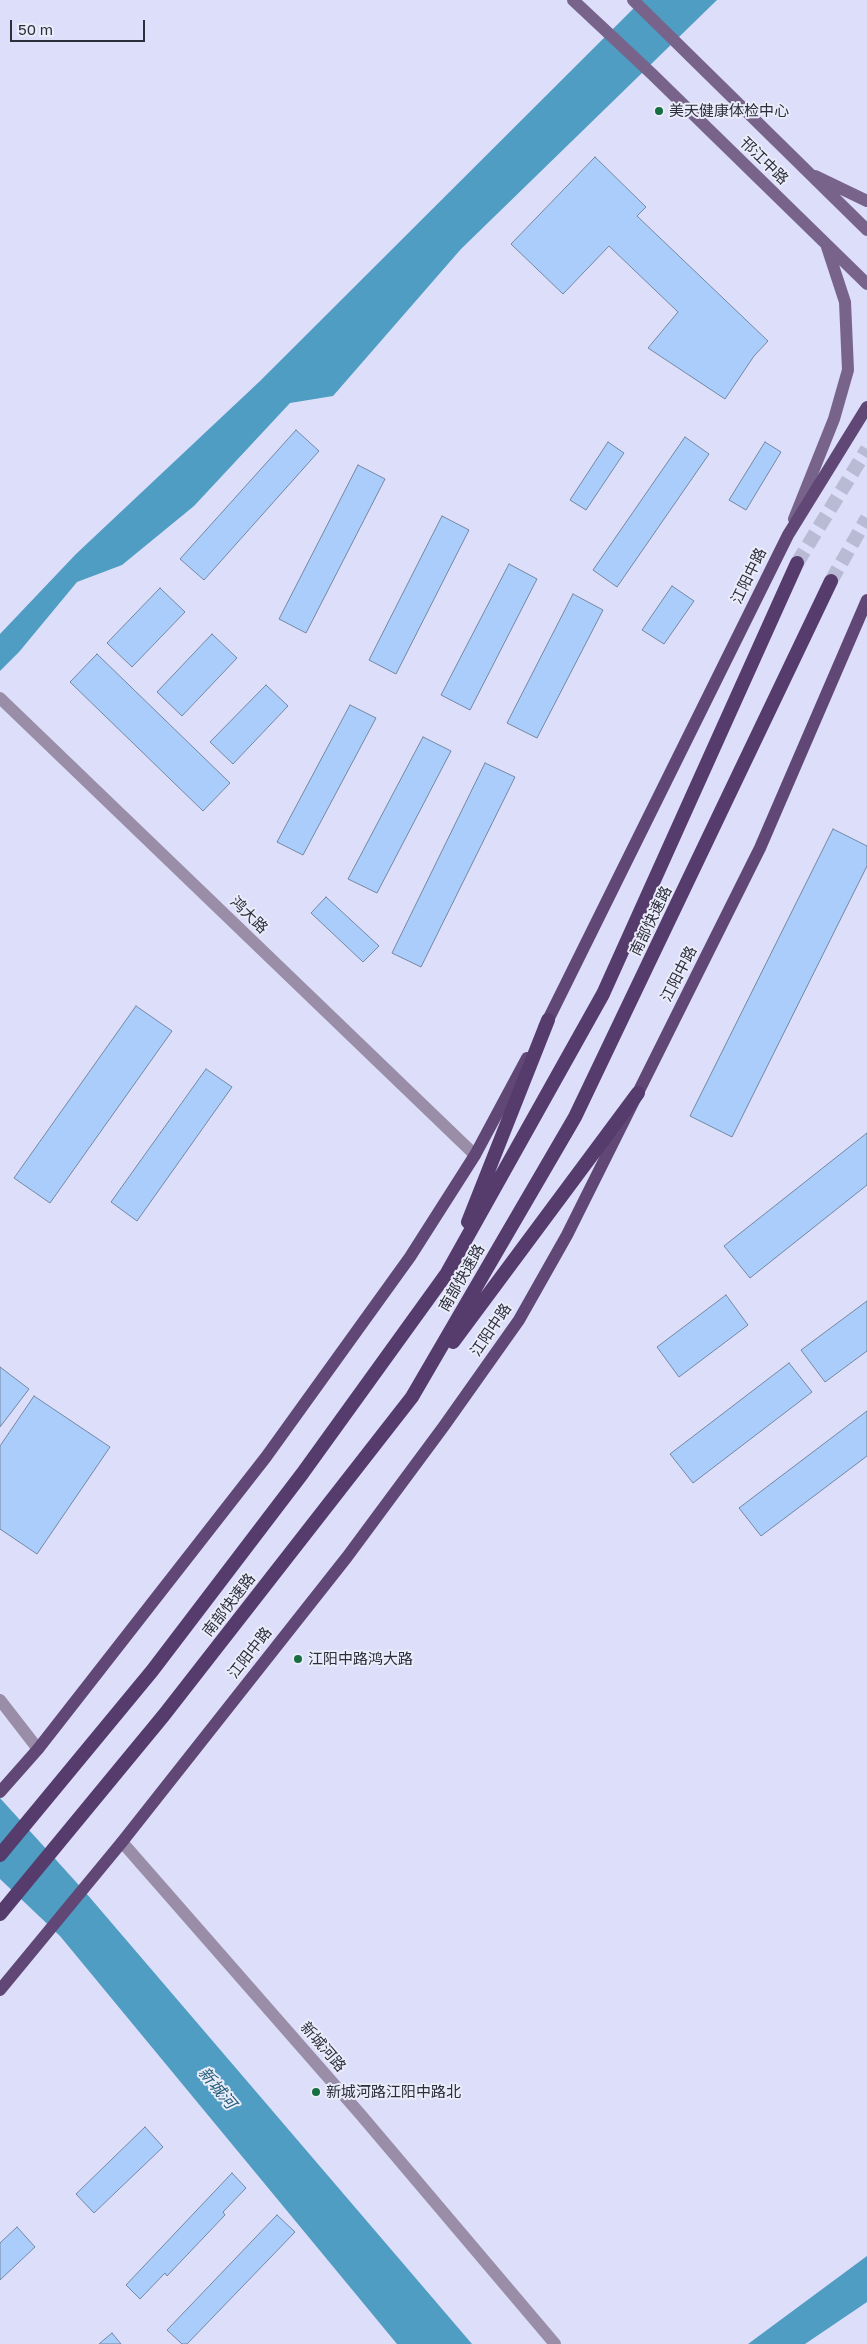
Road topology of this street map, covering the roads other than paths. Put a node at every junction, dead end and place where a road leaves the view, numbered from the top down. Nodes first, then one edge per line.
1 (573, 0) edge
2 (633, 0) edge
3 (805, 171) junction
4 (867, 201) edge
5 (867, 230) edge
6 (826, 244) junction
7 (867, 284) edge
8 (867, 407) edge
9 (788, 535) junction
10 (797, 563) tunnel mouth
11 (832, 581) tunnel mouth
12 (867, 600) edge
13 (0, 698) edge
14 (548, 1020) junction
15 (638, 1093) junction
16 (475, 1155) junction
17 (447, 1274) junction
18 (412, 1397) junction
19 (0, 1700) edge
20 (38, 1749) junction
21 (4, 1787) edge
22 (122, 1842) junction
23 (0, 1855) edge
24 (1, 1913) edge
25 (0, 1990) edge
26 (555, 2344) edge

1 - 6 main road, 邗江中路
2 - 3 main road, 邗江中路
3 - 4 main road
3 - 5 main road, 邗江中路
6 - 7 main road, 邗江中路
6 - 9 main road
8 - 9 main road, 江阳中路
9 - 14 main road, 江阳中路
10 - 17 highway, 南部快速路
11 - 18 highway, 南部快速路
12 - 15 main road, 江阳中路
13 - 16 street, 鸿大路
14 - 16 main road, 江阳中路
14 - 17 highway
15 - 18 highway
15 - 22 main road, 江阳中路
16 - 20 main road, 江阳中路
17 - 23 highway, 南部快速路
18 - 24 highway, 南部快速路
19 - 20 street
20 - 21 main road, 江阳中路
22 - 25 main road, 江阳中路
22 - 26 street, 新城河路

